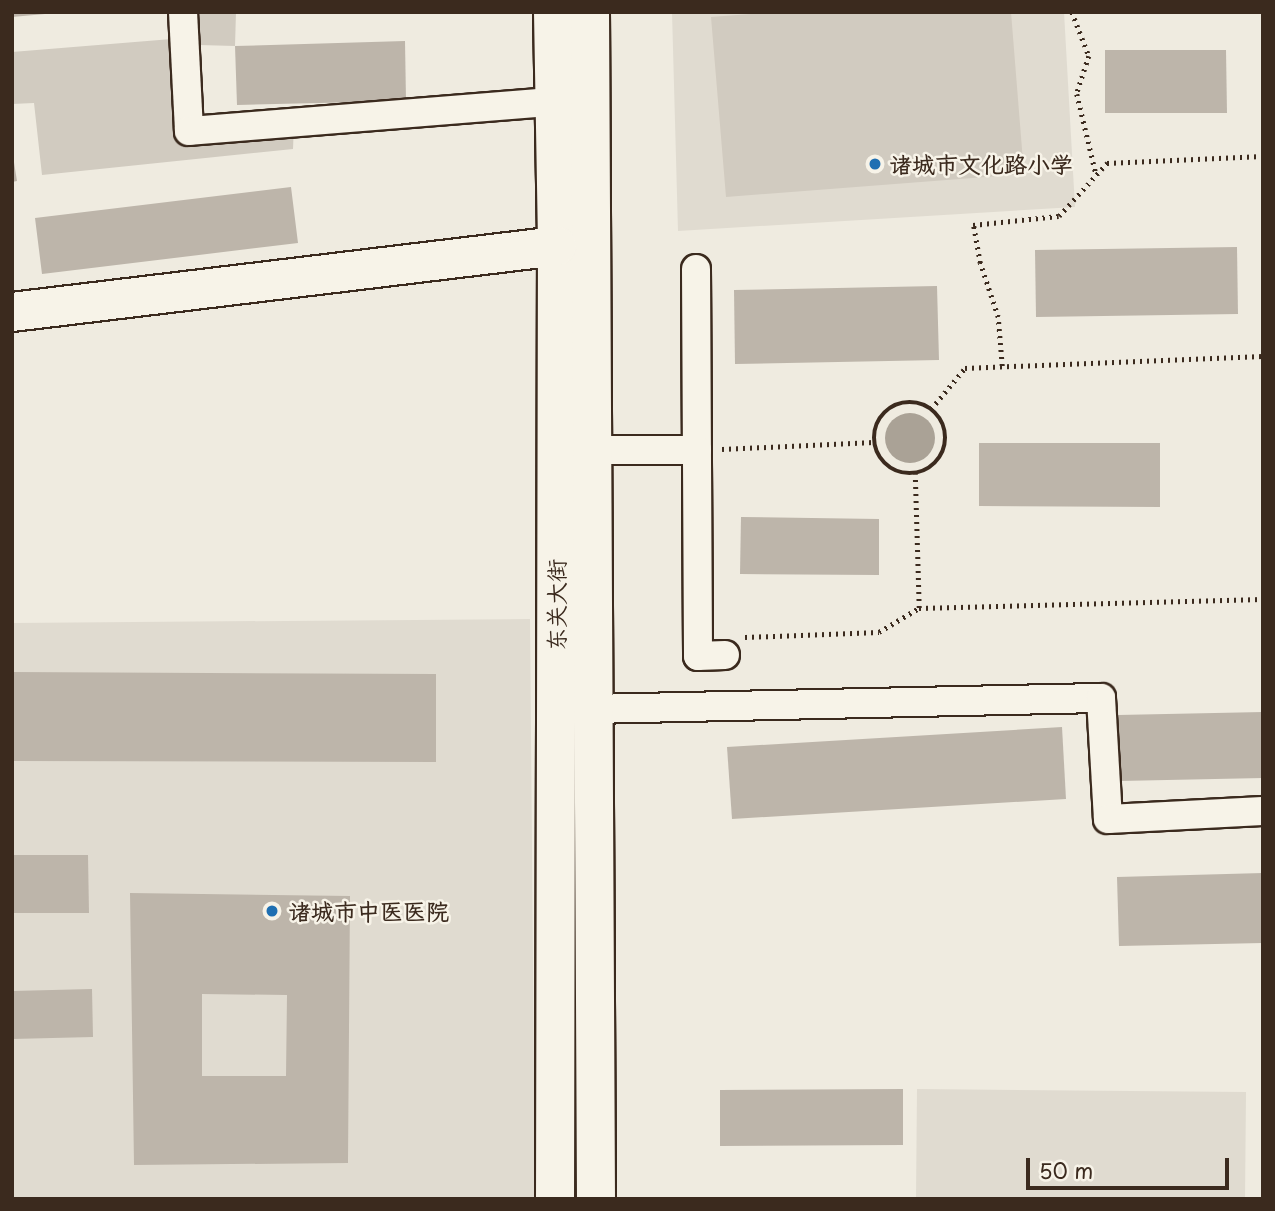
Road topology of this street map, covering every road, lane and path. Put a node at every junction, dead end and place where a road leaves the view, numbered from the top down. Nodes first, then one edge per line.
1 (183, 12) edge
2 (553, 12) edge
3 (590, 12) edge
4 (1072, 12) edge
5 (553, 102) junction
6 (1263, 156) edge
7 (1096, 175) junction
8 (556, 246) junction
9 (696, 269) dead end
10 (12, 312) edge
11 (1263, 356) edge
12 (1002, 366) junction
13 (931, 409) junction
14 (874, 442) junction
15 (591, 450) junction
16 (697, 450) junction
17 (915, 474) junction
18 (1263, 599) edge
19 (919, 608) junction
20 (698, 639) junction
21 (725, 655) dead end
22 (591, 709) junction
23 (1263, 811) edge
24 (555, 1199) edge
25 (596, 1199) edge

1 - 5 street
2 - 5 main road, 东关大街
3 - 15 main road, 东关大街
4 - 7 path
5 - 8 main road, 东关大街
6 - 7 path
7 - 12 path
8 - 10 main road
8 - 24 main road, 东关大街
9 - 16 street
11 - 12 path
12 - 13 path
13 - 14 path
13 - 17 path
14 - 16 path
14 - 17 path
15 - 16 street
15 - 22 main road, 东关大街
16 - 20 street
17 - 19 path
18 - 19 path
19 - 20 path
20 - 21 street
22 - 23 street
22 - 25 main road, 东关大街

